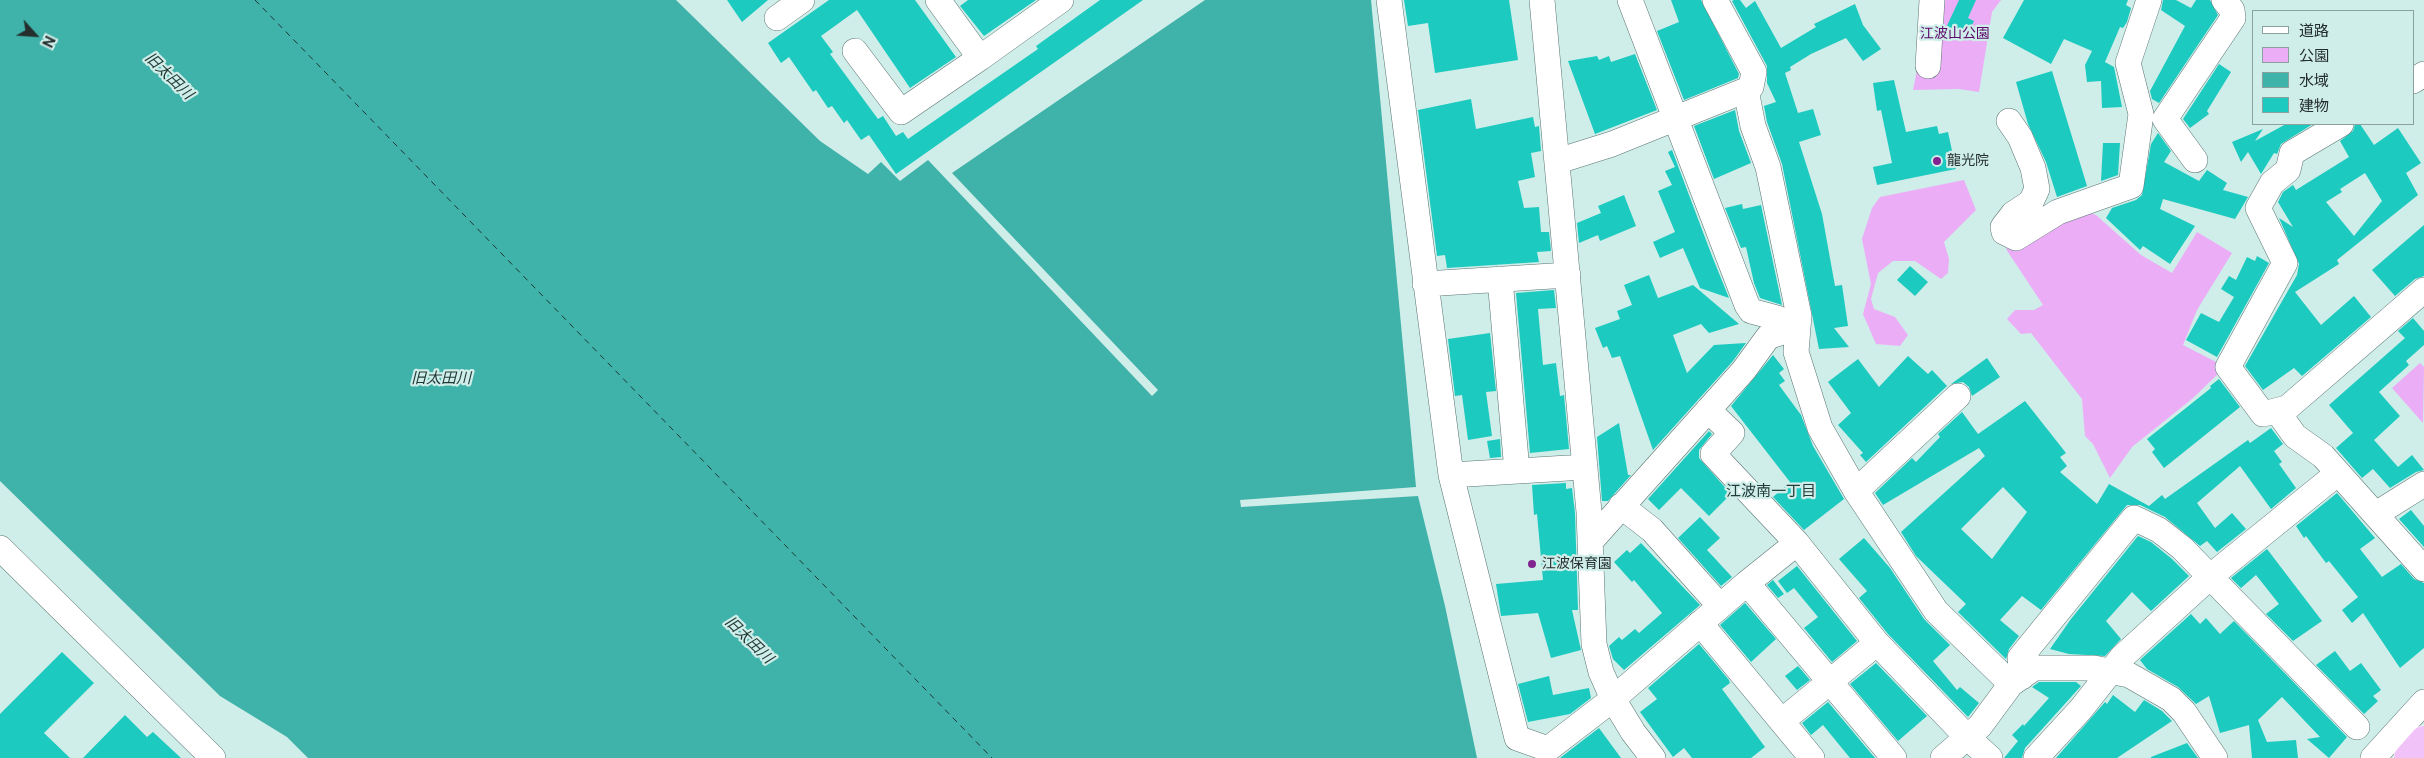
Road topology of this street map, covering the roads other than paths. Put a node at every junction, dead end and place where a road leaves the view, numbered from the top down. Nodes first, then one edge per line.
1 (802, 0) edge
2 (938, 0) edge
3 (1389, 0) edge
4 (1542, 0) edge
5 (1630, 0) edge
6 (1716, 0) edge
7 (1932, 0) edge
8 (2149, 0) edge
9 (2224, 0) edge
10 (1052, 2) edge
11 (777, 18) dead end
12 (855, 51) dead end
13 (980, 58) junction
14 (1928, 66) dead end
15 (1746, 90) junction
16 (1676, 117) junction
17 (2009, 121) dead end
18 (2338, 125) edge
19 (2195, 160) dead end
20 (1558, 161) junction
21 (1568, 275) junction
22 (1500, 279) junction
23 (1425, 284) junction
24 (2424, 290) edge
25 (1798, 327) junction
26 (1958, 396) dead end
27 (1708, 410) junction
28 (2277, 411) junction
29 (1585, 466) junction
30 (1517, 471) junction
31 (2338, 473) junction
32 (1451, 475) junction
33 (2424, 484) edge
34 (1856, 492) junction
35 (1621, 506) junction
36 (2376, 514) junction
37 (1590, 542) junction
38 (1798, 543) junction
39 (0, 548) edge
40 (2424, 569) edge
41 (2211, 576) junction
42 (1747, 583) junction
43 (1720, 606) junction
44 (1700, 623) junction
45 (1877, 643) junction
46 (2109, 671) junction
47 (2017, 680) junction
48 (1830, 682) junction
49 (1614, 699) junction
50 (2424, 702) edge
51 (1782, 721) junction
52 (2357, 727) dead end
53 (1967, 738) junction
54 (2412, 744) edge
55 (212, 758) edge
56 (1653, 758) edge
57 (1812, 758) edge
58 (1894, 758) edge
59 (1943, 758) edge
60 (1990, 758) edge
61 (2036, 758) edge
62 (2215, 758) edge
63 (2373, 758) edge

1 - 11 street
2 - 13 street
3 - 23 street
4 - 20 street
5 - 16 street
6 - 15 street
7 - 14 street
8 - 17 street
9 - 19 street
10 - 13 street
12 - 13 street
15 - 16 street
15 - 25 street
16 - 20 street
16 - 25 street
18 - 28 street
20 - 21 street
21 - 22 street
21 - 29 street
22 - 23 street
22 - 30 street
23 - 32 street
24 - 28 street
25 - 27 street
25 - 34 street
26 - 34 street
27 - 35 street
27 - 38 street
28 - 31 street
29 - 30 street
29 - 37 street
30 - 32 street
31 - 36 street
31 - 41 street
32 - 49 street
33 - 36 street
34 - 47 street
35 - 37 street
35 - 43 street
36 - 40 street
37 - 49 street
38 - 42 street
38 - 45 street
39 - 55 street
41 - 46 street
41 - 47 street
41 - 52 street
42 - 43 street
42 - 48 street
43 - 44 street
44 - 49 street
44 - 51 street
45 - 48 street
45 - 53 street
46 - 47 street
46 - 61 street
46 - 62 street
47 - 53 street
48 - 51 street
48 - 58 street
49 - 56 street
50 - 54 street
51 - 57 street
53 - 59 street
53 - 60 street
54 - 63 street

